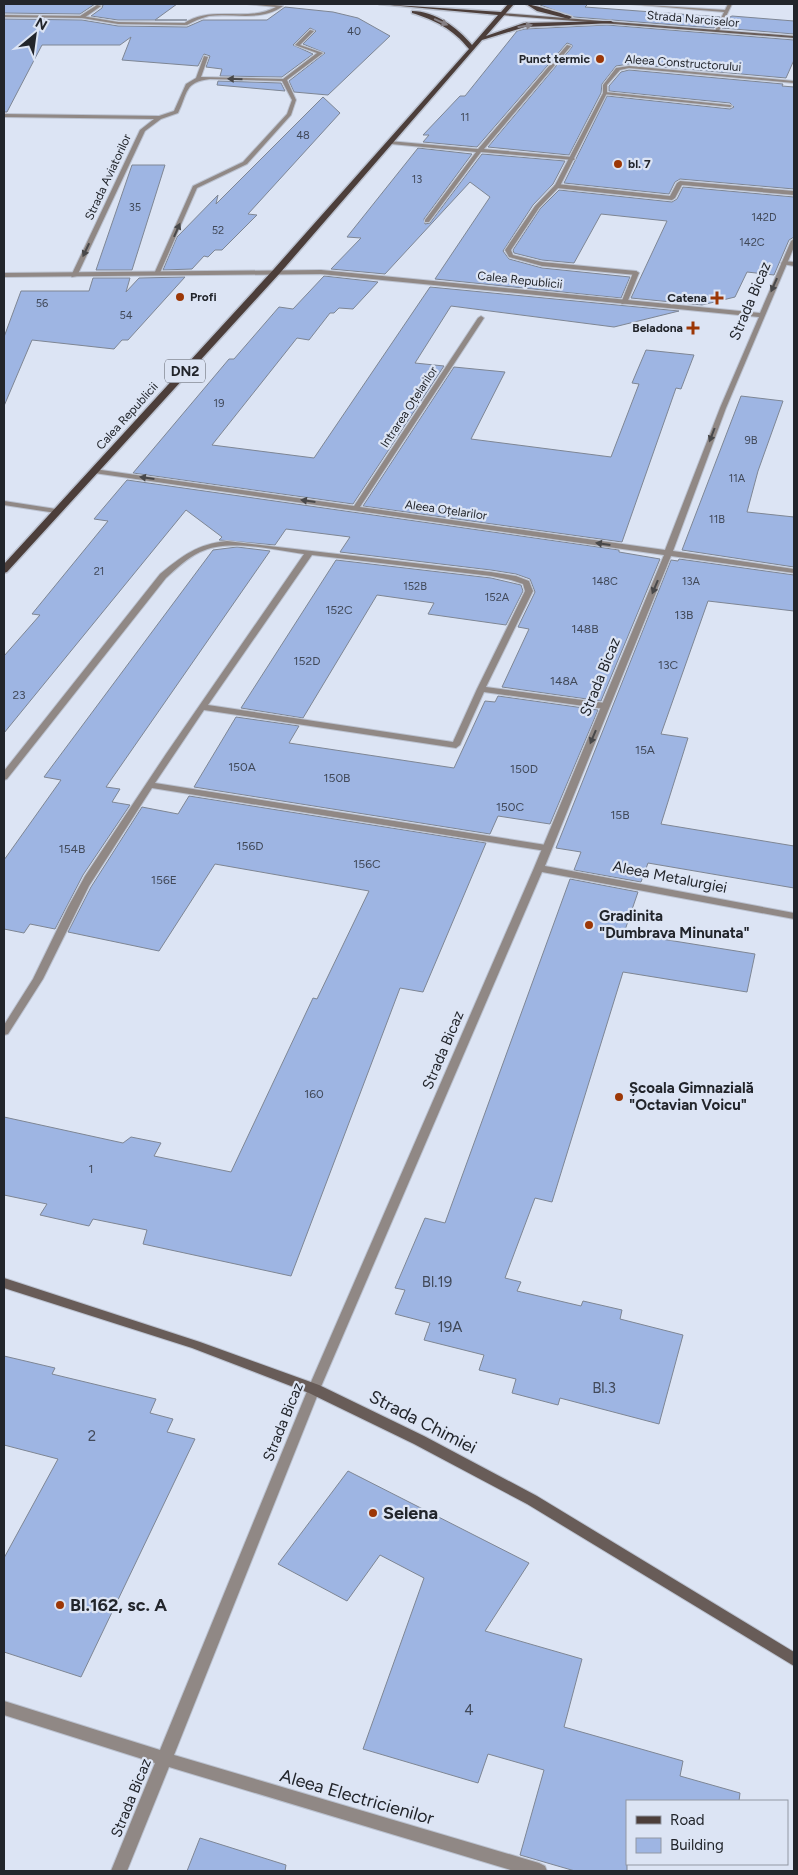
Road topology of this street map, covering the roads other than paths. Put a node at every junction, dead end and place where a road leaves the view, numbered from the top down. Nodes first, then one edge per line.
1 (249, 4) edge
2 (378, 4) edge
3 (382, 4) edge
4 (511, 4) edge
5 (529, 4) edge
6 (630, 4) edge
7 (730, 4) edge
8 (99, 6) dead end
9 (726, 11) junction
10 (502, 14) junction
11 (4, 16) edge
12 (82, 17) junction
13 (611, 23) junction
14 (312, 31) dead end
15 (717, 31) junction
16 (794, 37) edge
17 (479, 41) junction
18 (568, 46) dead end
19 (472, 49) junction
20 (206, 57) dead end
21 (198, 79) junction
22 (284, 80) junction
23 (794, 82) edge
24 (605, 93) junction
25 (730, 106) dead end
26 (4, 115) edge
27 (160, 118) junction
28 (391, 142) junction
29 (480, 150) junction
30 (572, 159) junction
31 (557, 186) junction
32 (794, 193) edge
33 (427, 222) dead end
34 (794, 241) edge
35 (789, 263) edge
36 (276, 271) junction
37 (157, 274) junction
38 (4, 275) edge
39 (74, 276) junction
40 (624, 303) junction
41 (761, 315) junction
42 (481, 318) dead end
43 (94, 471) junction
44 (4, 503) edge
45 (356, 508) junction
46 (56, 511) junction
47 (309, 553) junction
48 (668, 553) junction
49 (4, 570) edge
50 (794, 571) edge
51 (482, 689) junction
52 (605, 706) junction
53 (203, 707) junction
54 (4, 777) edge
55 (149, 785) junction
56 (546, 848) junction
57 (539, 868) junction
58 (794, 916) edge
59 (4, 1032) edge
60 (4, 1283) edge
61 (314, 1389) junction
62 (794, 1660) edge
63 (4, 1708) edge
64 (164, 1758) junction
65 (119, 1871) edge
66 (539, 1871) edge

1 - 12 street
2 -> 19 main road
3 - 10 main road, Strada Narciselor
4 - 10 main road, Calea Republicii / DN2
5 - 13 main road
6 - 9 street
7 - 9 street
8 - 12 street
9 - 15 street
10 - 13 main road, Strada Narciselor
10 - 17 main road, Calea Republicii / DN2
11 - 12 street
13 - 15 main road, Strada Narciselor
17 -> 13 main road
14 - 22 street
15 - 16 main road, Strada Narciselor
17 - 19 main road, Calea Republicii / DN2
18 - 29 street
19 - 28 main road, Calea Republicii / DN2
20 - 21 street
22 -> 21 street
21 - 27 street, Strada Aviatorilor
37 -> 22 street
23 - 24 street, Aleea Constructorului
24 - 25 street
24 - 30 street, Aleea Constructorului
26 - 27 street
27 -> 39 street, Strada Aviatorilor
28 - 29 street
28 - 36 main road, Calea Republicii / DN2
29 - 30 street
29 - 33 street
30 - 31 street, Aleea Constructorului
31 - 32 street
31 - 40 street, Aleea Constructorului
34 - 35 street, Strada Bicaz
35 -> 41 street, Strada Bicaz
36 - 37 street
36 - 40 street, Calea Republicii
36 - 43 main road, Calea Republicii / DN2
37 - 39 street
38 - 39 street
40 - 41 street, Calea Republicii
41 -> 48 street, Strada Bicaz
42 - 45 street, Intrarea Oțelarilor
45 -> 43 street, Aleea Oțelarilor
43 - 46 main road, Calea Republicii / DN2
44 - 46 street
48 -> 45 street, Aleea Oțelarilor
46 - 49 main road, Calea Republicii / DN2
47 - 51 street
47 - 53 street
47 - 54 street
48 - 50 street, Aleea Oțelarilor
48 -> 52 street, Strada Bicaz
51 - 52 street
51 - 53 street
52 -> 56 street, Strada Bicaz
53 - 55 street
55 - 56 street
55 - 59 street
56 - 57 street, Strada Bicaz
57 - 58 street, Aleea Metalurgiei
57 - 61 street, Strada Bicaz
60 - 61 main road, Strada Chimiei
61 - 62 main road, Strada Chimiei
61 - 64 street, Strada Bicaz
63 - 64 street, Aleea Electricienilor
64 - 65 street, Strada Bicaz
64 - 66 street, Aleea Electricienilor

